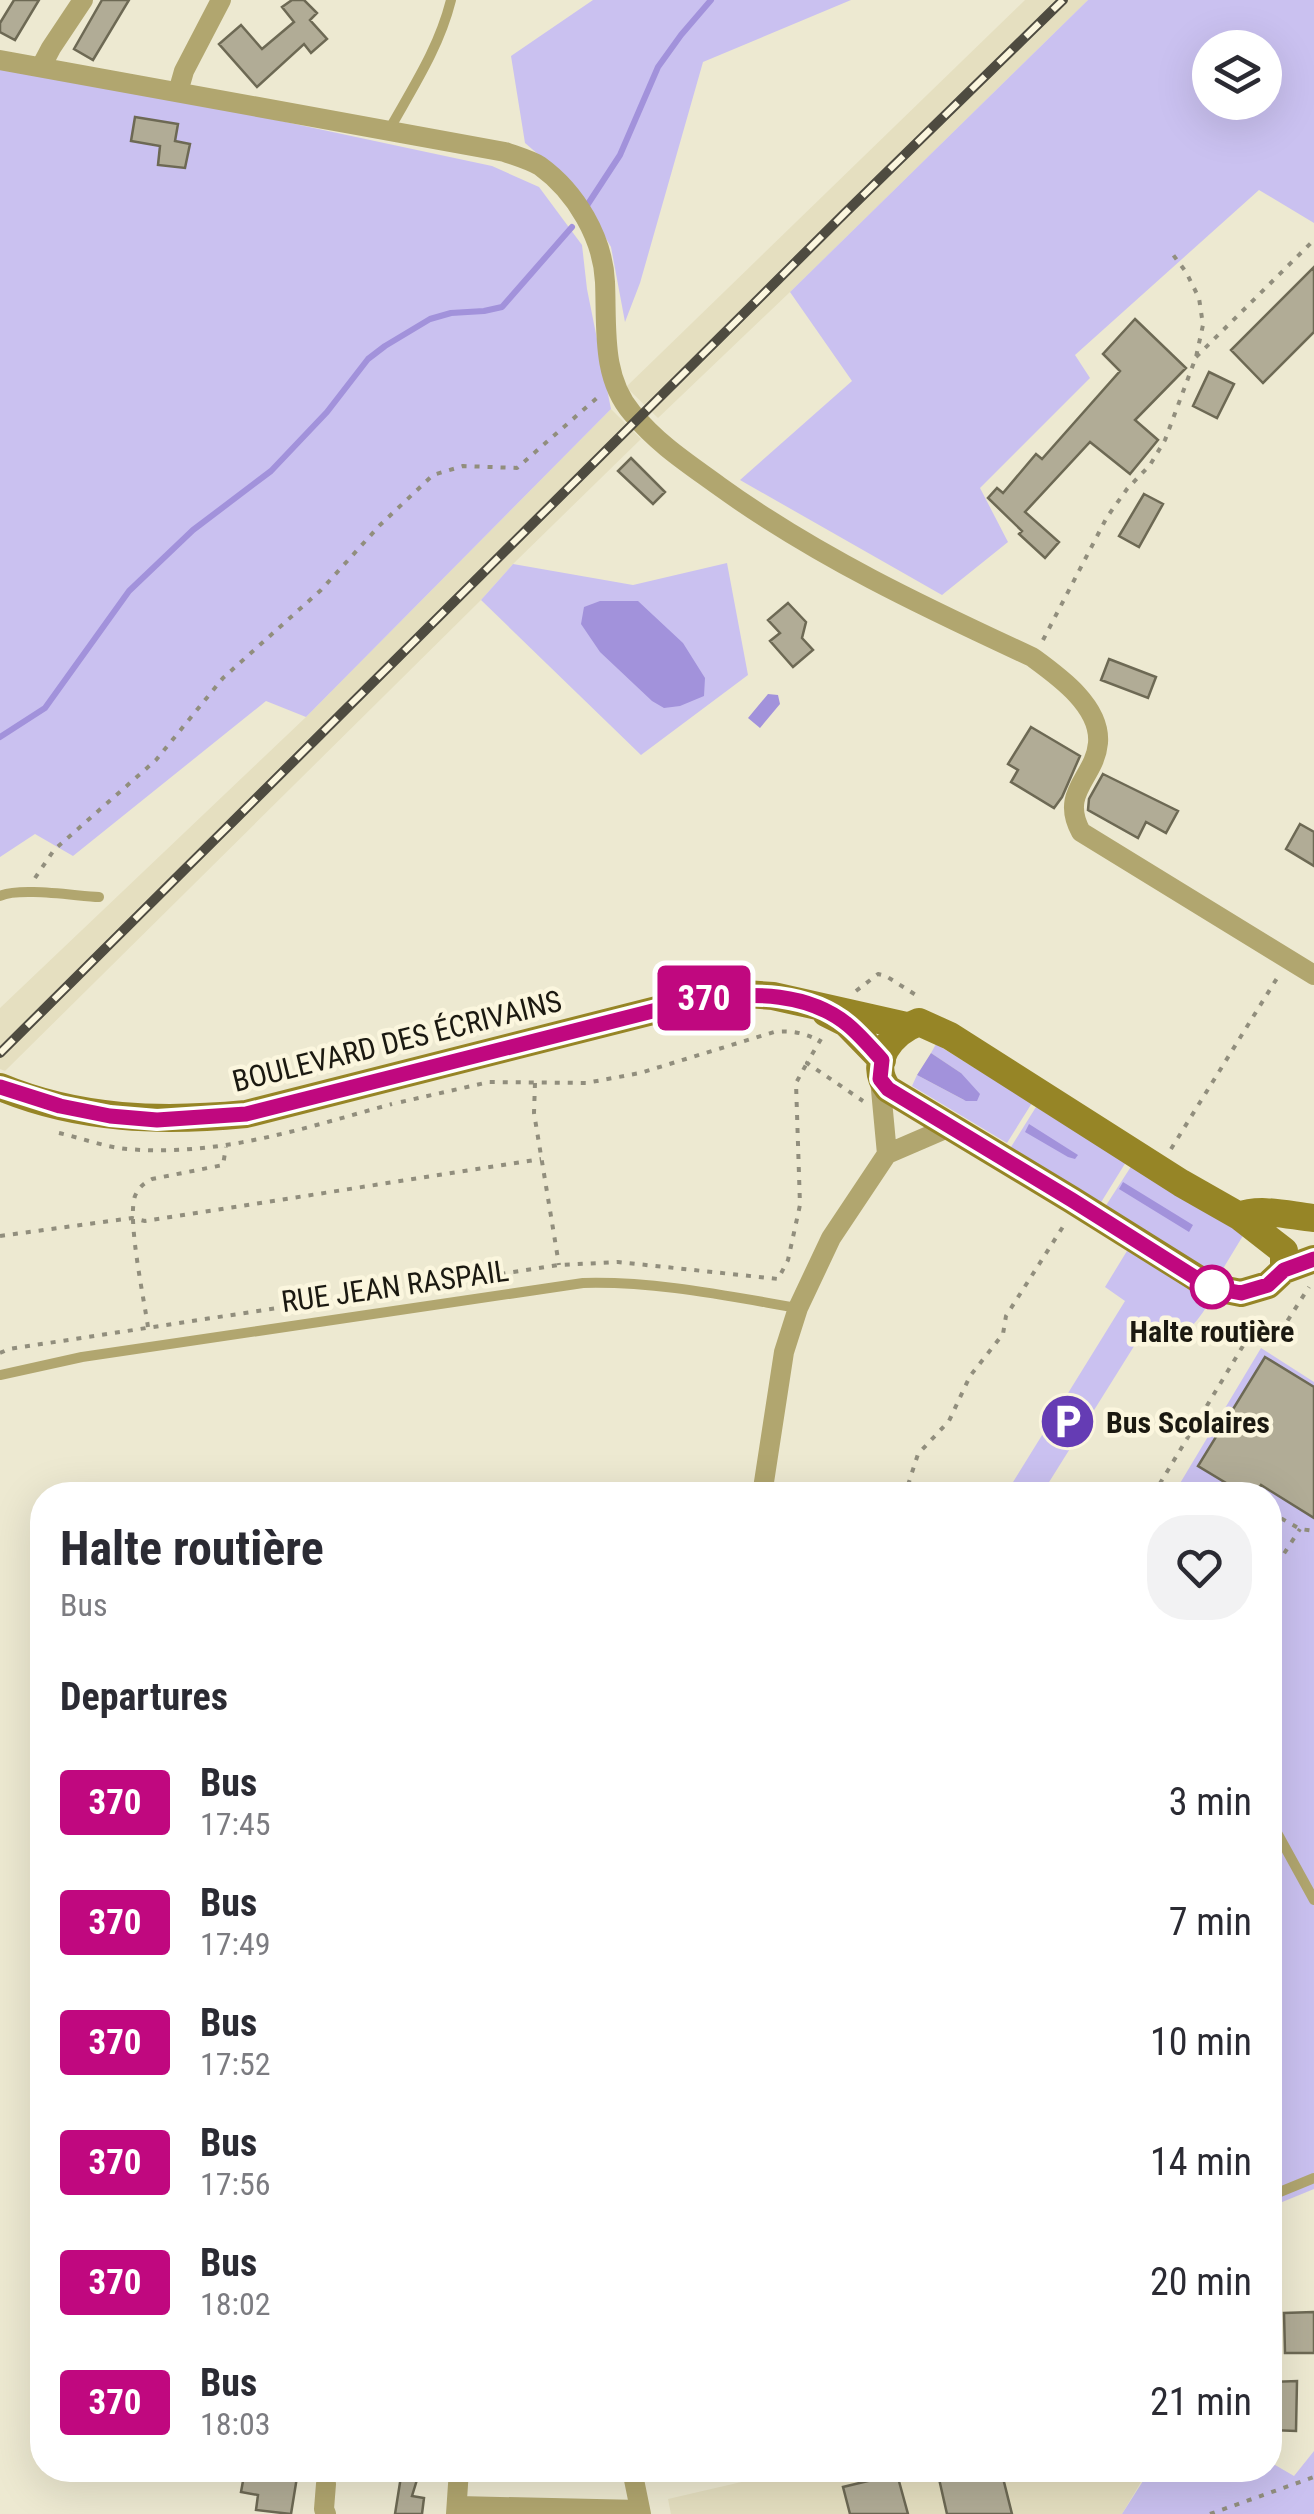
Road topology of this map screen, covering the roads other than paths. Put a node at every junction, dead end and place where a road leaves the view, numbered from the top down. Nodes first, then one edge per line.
1 (83, 0) edge
2 (221, 0) edge
3 (450, 0) edge
4 (0, 60) edge
5 (41, 68) junction
6 (178, 92) junction
7 (389, 130) junction
8 (0, 896) edge
9 (99, 897) dead end
10 (1314, 975) edge
11 (810, 1004) junction
12 (906, 1026) junction
13 (877, 1081) junction
14 (0, 1087) edge
15 (952, 1126) junction
16 (887, 1154) junction
17 (1239, 1216) junction
18 (1314, 1218) edge
19 (1314, 1259) edge
20 (1284, 1270) junction
21 (798, 1308) junction
22 (0, 1375) edge
23 (764, 1482) edge
24 (1282, 1842) edge
25 (1314, 1900) edge
26 (1314, 2178) edge
27 (1282, 2191) edge
28 (459, 2482) edge
29 (634, 2482) edge
30 (326, 2484) dead end
31 (457, 2510) edge
32 (640, 2512) edge
33 (326, 2514) edge

1 - 5 street
2 - 6 street
3 - 7 lane
4 - 5 street
5 - 6 street
6 - 7 street
7 - 10 street
8 - 9 lane
11 - 12 main road, BOULEVARD DES ÉCRIVAINS
11 - 13 main road
11 - 14 main road, BOULEVARD DES ÉCRIVAINS
12 - 13 main road
12 - 17 main road, BOULEVARD DES ÉCRIVAINS
13 - 15 main road
13 - 16 street
15 - 16 street
15 - 20 main road
16 - 21 street
17 - 18 main road
17 - 20 main road, BOULEVARD DES ÉCRIVAINS
19 - 20 main road
21 - 22 lane, RUE JEAN RASPAIL
21 - 23 street
24 - 25 lane
26 - 27 lane
28 - 31 street
29 - 32 street
30 - 33 street
31 - 32 street

